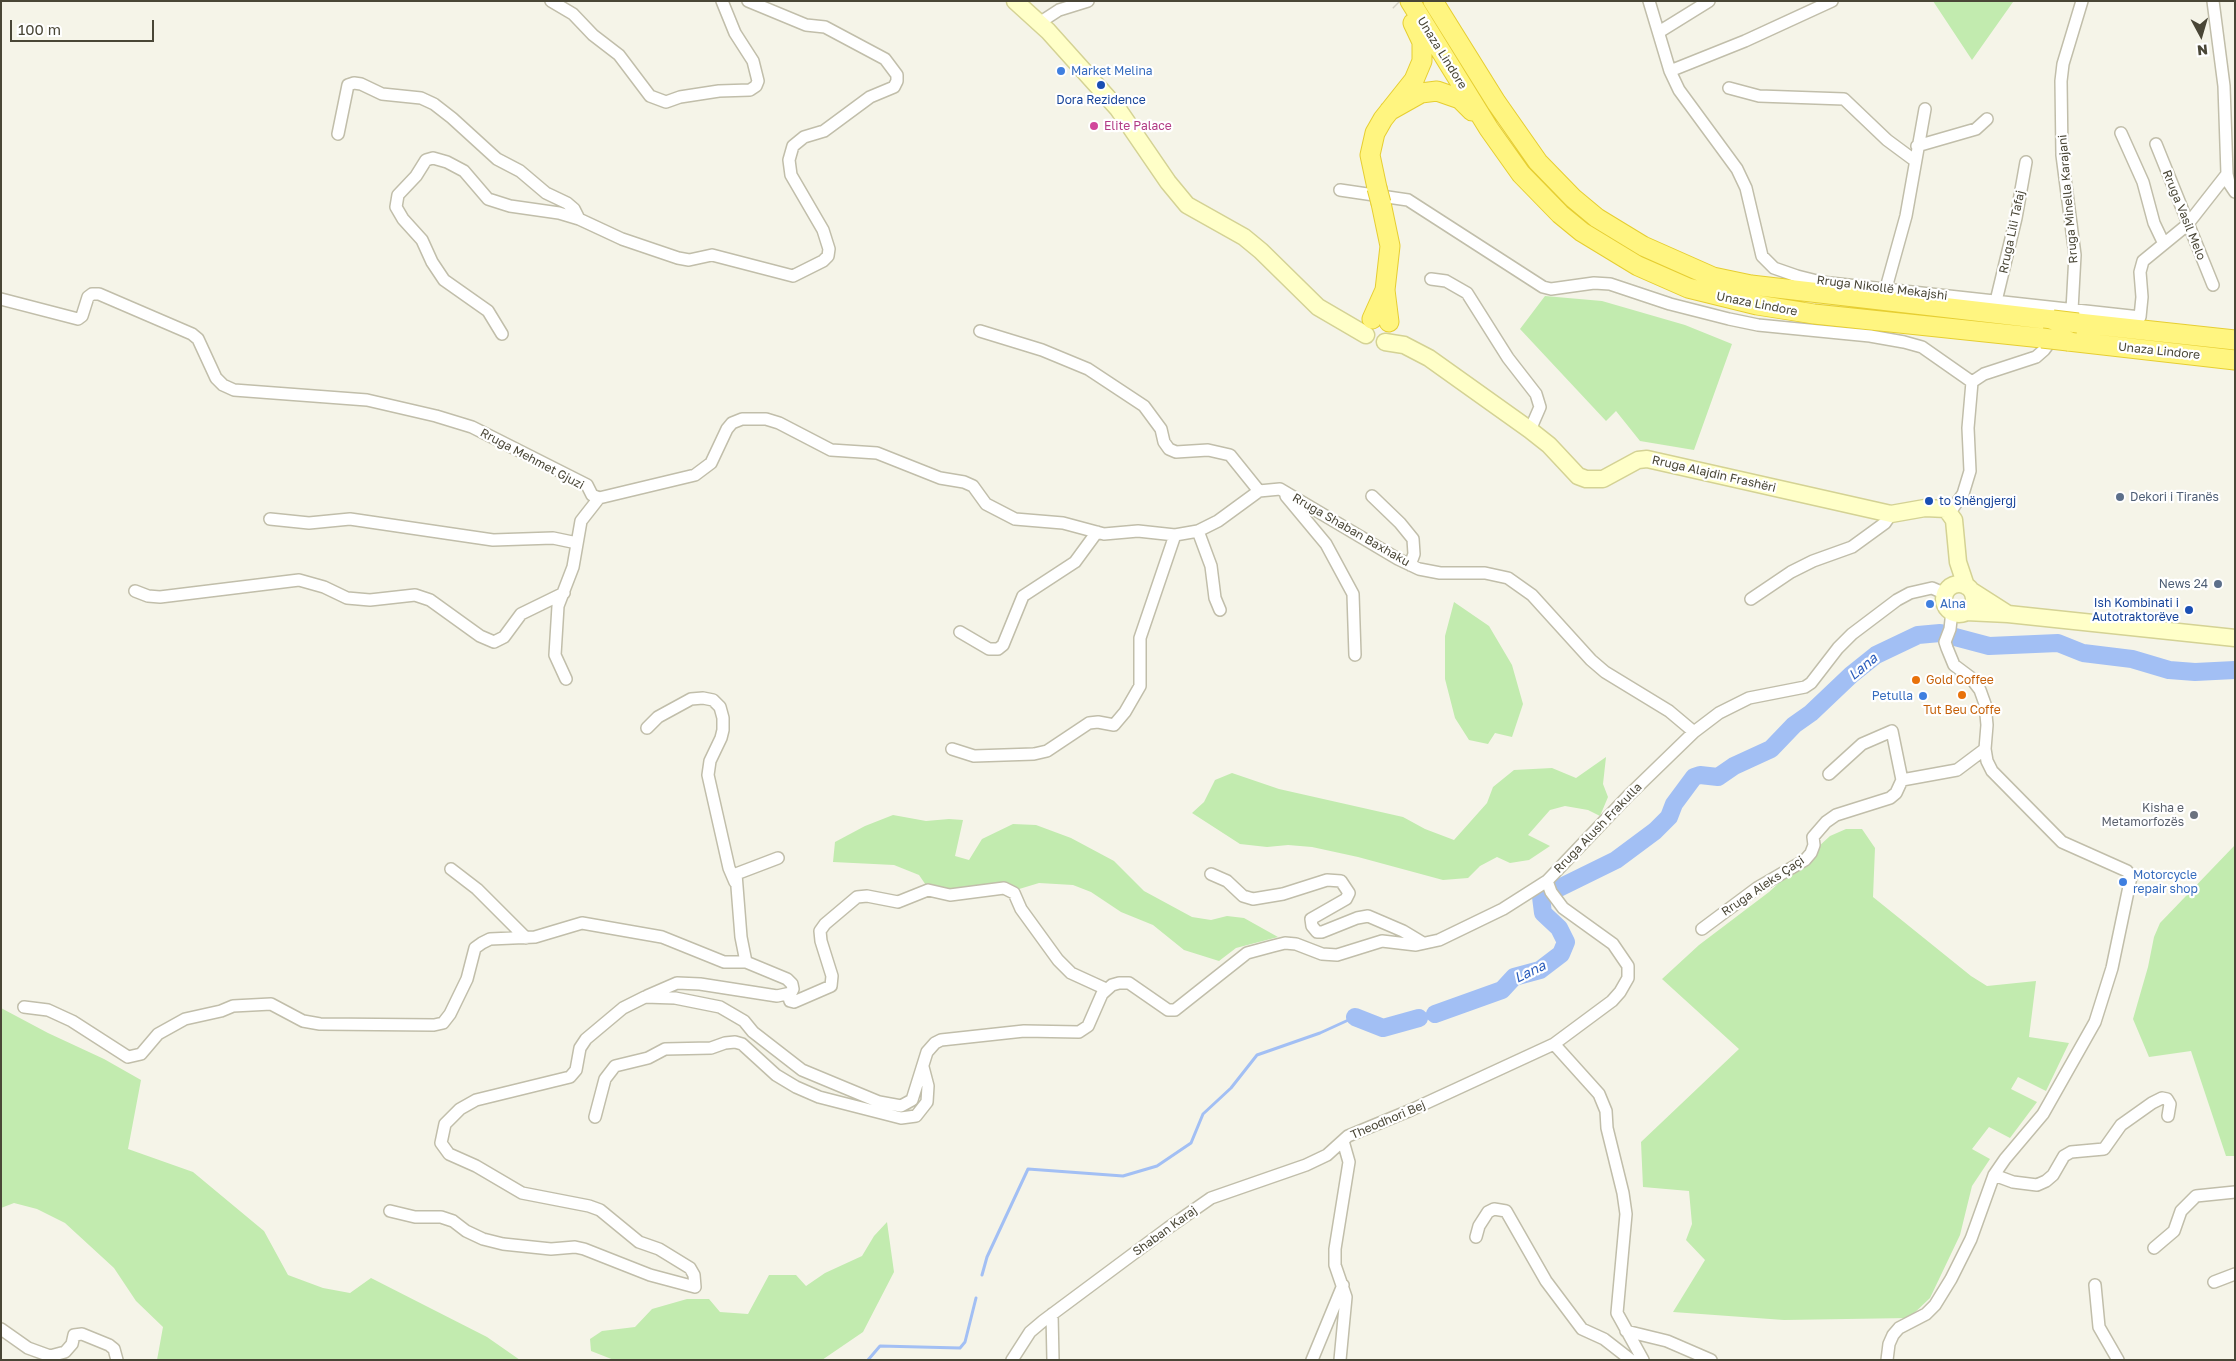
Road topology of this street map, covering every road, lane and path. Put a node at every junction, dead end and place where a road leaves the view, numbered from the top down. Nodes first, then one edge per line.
1 (551, 1) edge
2 (722, 1) edge
3 (748, 1) edge
4 (1014, 1) edge
5 (1088, 1) edge
6 (1410, 1) edge
7 (1649, 1) edge
8 (1709, 1) edge
9 (1832, 1) edge
10 (2082, 1) edge
11 (2214, 1) edge
12 (1400, 2) edge
13 (1437, 5) edge
14 (1039, 22) junction
15 (1658, 32) junction
16 (1670, 71) junction
17 (1729, 88) dead end
18 (1925, 109) dead end
19 (1390, 111) junction
20 (1987, 119) dead end
21 (2121, 133) dead end
22 (338, 134) dead end
23 (2156, 144) dead end
24 (1917, 146) junction
25 (1914, 160) junction
26 (2026, 162) dead end
27 (2227, 174) junction
28 (1340, 190) dead end
29 (2235, 192) edge
30 (579, 219) junction
31 (2187, 225) junction
32 (2164, 244) junction
33 (1431, 279) dead end
34 (1669, 282) junction
35 (2213, 285) dead end
36 (1886, 288) junction
37 (1, 299) edge
38 (1996, 301) junction
39 (2075, 316) junction
40 (1378, 329) junction
41 (980, 331) dead end
42 (502, 334) dead end
43 (2235, 340) edge
44 (2235, 360) edge
45 (1972, 382) junction
46 (1530, 430) junction
47 (1280, 489) junction
48 (1258, 492) junction
49 (1372, 496) dead end
50 (599, 498) junction
51 (1950, 512) junction
52 (1892, 514) junction
53 (270, 519) dead end
54 (1198, 531) junction
55 (1097, 532) junction
56 (1175, 535) junction
57 (577, 543) junction
58 (1410, 565) junction
59 (1959, 589) junction
60 (135, 591) dead end
61 (564, 593) junction
62 (1751, 599) dead end
63 (1220, 610) dead end
64 (1959, 612) junction
65 (2008, 614) junction
66 (960, 632) dead end
67 (2235, 638) edge
68 (1355, 655) dead end
69 (566, 679) dead end
70 (647, 728) dead end
71 (1694, 732) junction
72 (952, 749) dead end
73 (1985, 749) junction
74 (1829, 774) dead end
75 (1902, 780) junction
76 (778, 858) dead end
77 (451, 868) dead end
78 (1211, 874) dead end
79 (1547, 881) junction
80 (735, 882) junction
81 (1702, 929) dead end
82 (526, 938) junction
83 (1424, 944) junction
84 (746, 962) junction
85 (1106, 988) junction
86 (788, 994) junction
87 (646, 997) junction
88 (24, 1007) dead end
89 (1554, 1044) junction
90 (923, 1066) junction
91 (2168, 1116) dead end
92 (595, 1117) dead end
93 (1343, 1141) junction
94 (1994, 1175) junction
95 (2235, 1192) edge
96 (390, 1211) dead end
97 (1476, 1237) dead end
98 (2154, 1248) dead end
99 (2235, 1274) edge
100 (2214, 1282) dead end
101 (2095, 1285) dead end
102 (1343, 1286) junction
103 (1052, 1314) junction
104 (1, 1329) edge
105 (1626, 1330) junction
106 (117, 1360) edge
107 (1012, 1360) edge
108 (1053, 1360) edge
109 (1312, 1360) edge
110 (1340, 1360) edge
111 (1631, 1360) edge
112 (1643, 1360) edge
113 (1711, 1360) edge
114 (1887, 1360) edge
115 (2118, 1360) edge

1 - 2 street
3 - 30 street
4 - 14 main road, Rruga Alajdin Frashëri
5 - 14 street
6 - 34 highway, Unaza Lindore
7 - 15 street, Rruga Nikollë Mekajshi
8 - 15 street
9 - 16 street
10 - 39 street, Rruga Minella Karajani
11 - 27 street
12 - 19 highway
13 - 39 highway, Unaza Lindore, bridge
14 - 40 main road, Rruga Alajdin Frashëri
15 - 16 street, Rruga Nikollë Mekajshi
16 - 36 street, Rruga Nikollë Mekajshi
17 - 25 street
18 - 24 street
19 - 34 highway
19 - 40 highway
20 - 24 street
21 - 32 street
22 - 30 street
23 - 31 street, Rruga Vasil Melo
24 - 25 street
25 - 36 street
26 - 38 street, Rruga Lili Tafaj
27 - 29 street
27 - 31 street
28 - 45 street
30 - 42 street
31 - 32 street
31 - 35 street, Rruga Vasil Melo
32 - 39 street, Rruga Nikollë Mekajshi
33 - 46 street
34 - 44 highway, Unaza Lindore, bridge
36 - 38 street, Rruga Nikollë Mekajshi
37 - 50 street, Rruga Mehmet Gjuzi
38 - 39 street, Rruga Nikollë Mekajshi
39 - 43 highway, Unaza Lindore
39 - 45 street
40 - 46 main road, Rruga Alajdin Frashëri
41 - 48 street
45 - 51 street
46 - 52 main road, Rruga Alajdin Frashëri
47 - 48 street
47 - 58 street, Rruga Shaban Baxhaku
47 - 68 street
48 - 54 street
49 - 58 street
50 - 55 street
50 - 57 street
51 - 52 main road, Rruga Alajdin Frashëri
51 - 59 main road
52 - 62 street
53 - 57 street
54 - 56 street
54 - 63 street
55 - 56 street
55 - 66 street
56 - 72 street
57 - 61 street
58 - 71 street, Rruga Shaban Baxhaku
59 - 64 main road
59 - 64 main road
59 - 65 main road
59 - 71 street, Rruga Alush Frakulla
60 - 61 street
61 - 69 street
64 - 65 main road
64 - 73 street
65 - 67 main road
70 - 80 street
71 - 79 street, Rruga Alush Frakulla
73 - 75 street
73 - 94 street
74 - 75 street
75 - 81 street, Rruga Aleks Çaçi
76 - 80 street
77 - 82 street
78 - 83 street
79 - 83 street
79 - 89 street, Rruga Alush Frakulla
80 - 84 street
82 - 84 street
82 - 88 street
83 - 85 street
84 - 86 street
85 - 86 street
85 - 90 street
86 - 87 street
87 - 90 street
87 - 96 street
89 - 93 street, Theodhori Bej
89 - 105 street
90 - 92 street
91 - 94 street
93 - 102 street, Theodhori Bej
93 - 103 street, Shaban Karaj
94 - 114 street
95 - 98 street
97 - 111 street
99 - 100 street
101 - 115 street
102 - 109 street
102 - 110 street, Theodhori Bej
103 - 107 street, Shaban Karaj
103 - 108 street
104 - 106 street
105 - 112 street
105 - 113 street

